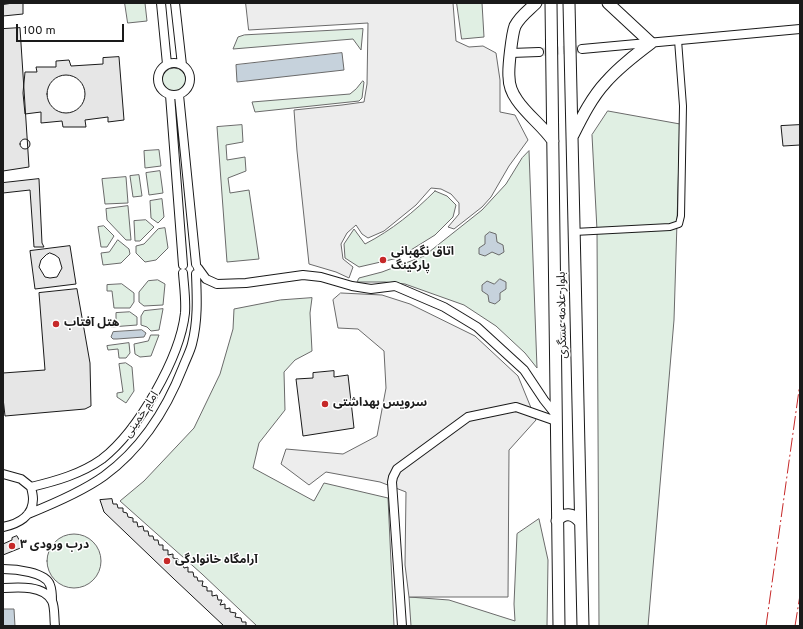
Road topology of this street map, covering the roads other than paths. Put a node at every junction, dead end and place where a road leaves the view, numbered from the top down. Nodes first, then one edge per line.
1 (161, 3) edge
2 (175, 3) edge
3 (536, 3) edge
4 (551, 3) edge
5 (569, 3) edge
6 (608, 3) edge
7 (800, 29) edge
8 (678, 40) junction
9 (651, 43) junction
10 (582, 49) tunnel mouth
11 (539, 52) tunnel mouth
12 (511, 53) junction
13 (167, 64) junction
14 (182, 65) junction
15 (170, 95) junction
16 (179, 95) junction
17 (572, 137) junction
18 (553, 141) junction
19 (574, 232) junction
20 (183, 269) junction
21 (197, 269) junction
22 (556, 418) junction
23 (3, 474) edge
24 (31, 487) junction
25 (28, 514) junction
26 (557, 521) junction
27 (580, 522) junction
28 (3, 527) edge
29 (3, 569) edge
30 (3, 588) edge
31 (52, 601) junction
32 (55, 626) edge
33 (402, 626) edge
34 (559, 626) edge
35 (583, 626) edge

1 - 13 street
2 - 14 street
3 - 12 highway
4 - 18 highway, بلوار علامه عسگری
5 - 17 highway, بلوار علامه عسگری
6 - 9 highway
7 - 8 street
8 - 9 street
8 - 19 street
9 - 10 street
9 - 17 highway
11 - 12 street
12 - 18 highway
13 - 14 street
13 - 15 street
14 - 16 street
15 - 16 street
15 - 20 street, امام خمینی
16 - 21 street, امام خمینی
17 - 19 highway, بلوار علامه عسگری
18 - 22 highway, بلوار علامه عسگری
19 - 27 highway, بلوار علامه عسگری
20 - 21 street
20 - 21 street
20 - 24 street, امام خمینی
21 - 22 street
21 - 25 street, امام خمینی
22 - 26 highway, بلوار علامه عسگری
22 - 33 street
23 - 24 street
24 - 25 street
25 - 28 street, امام خمینی
26 - 27 highway
26 - 34 highway, بلوار علامه عسگری
27 - 35 highway, بلوار علامه عسگری
29 - 31 street
30 - 31 street
31 - 32 street

